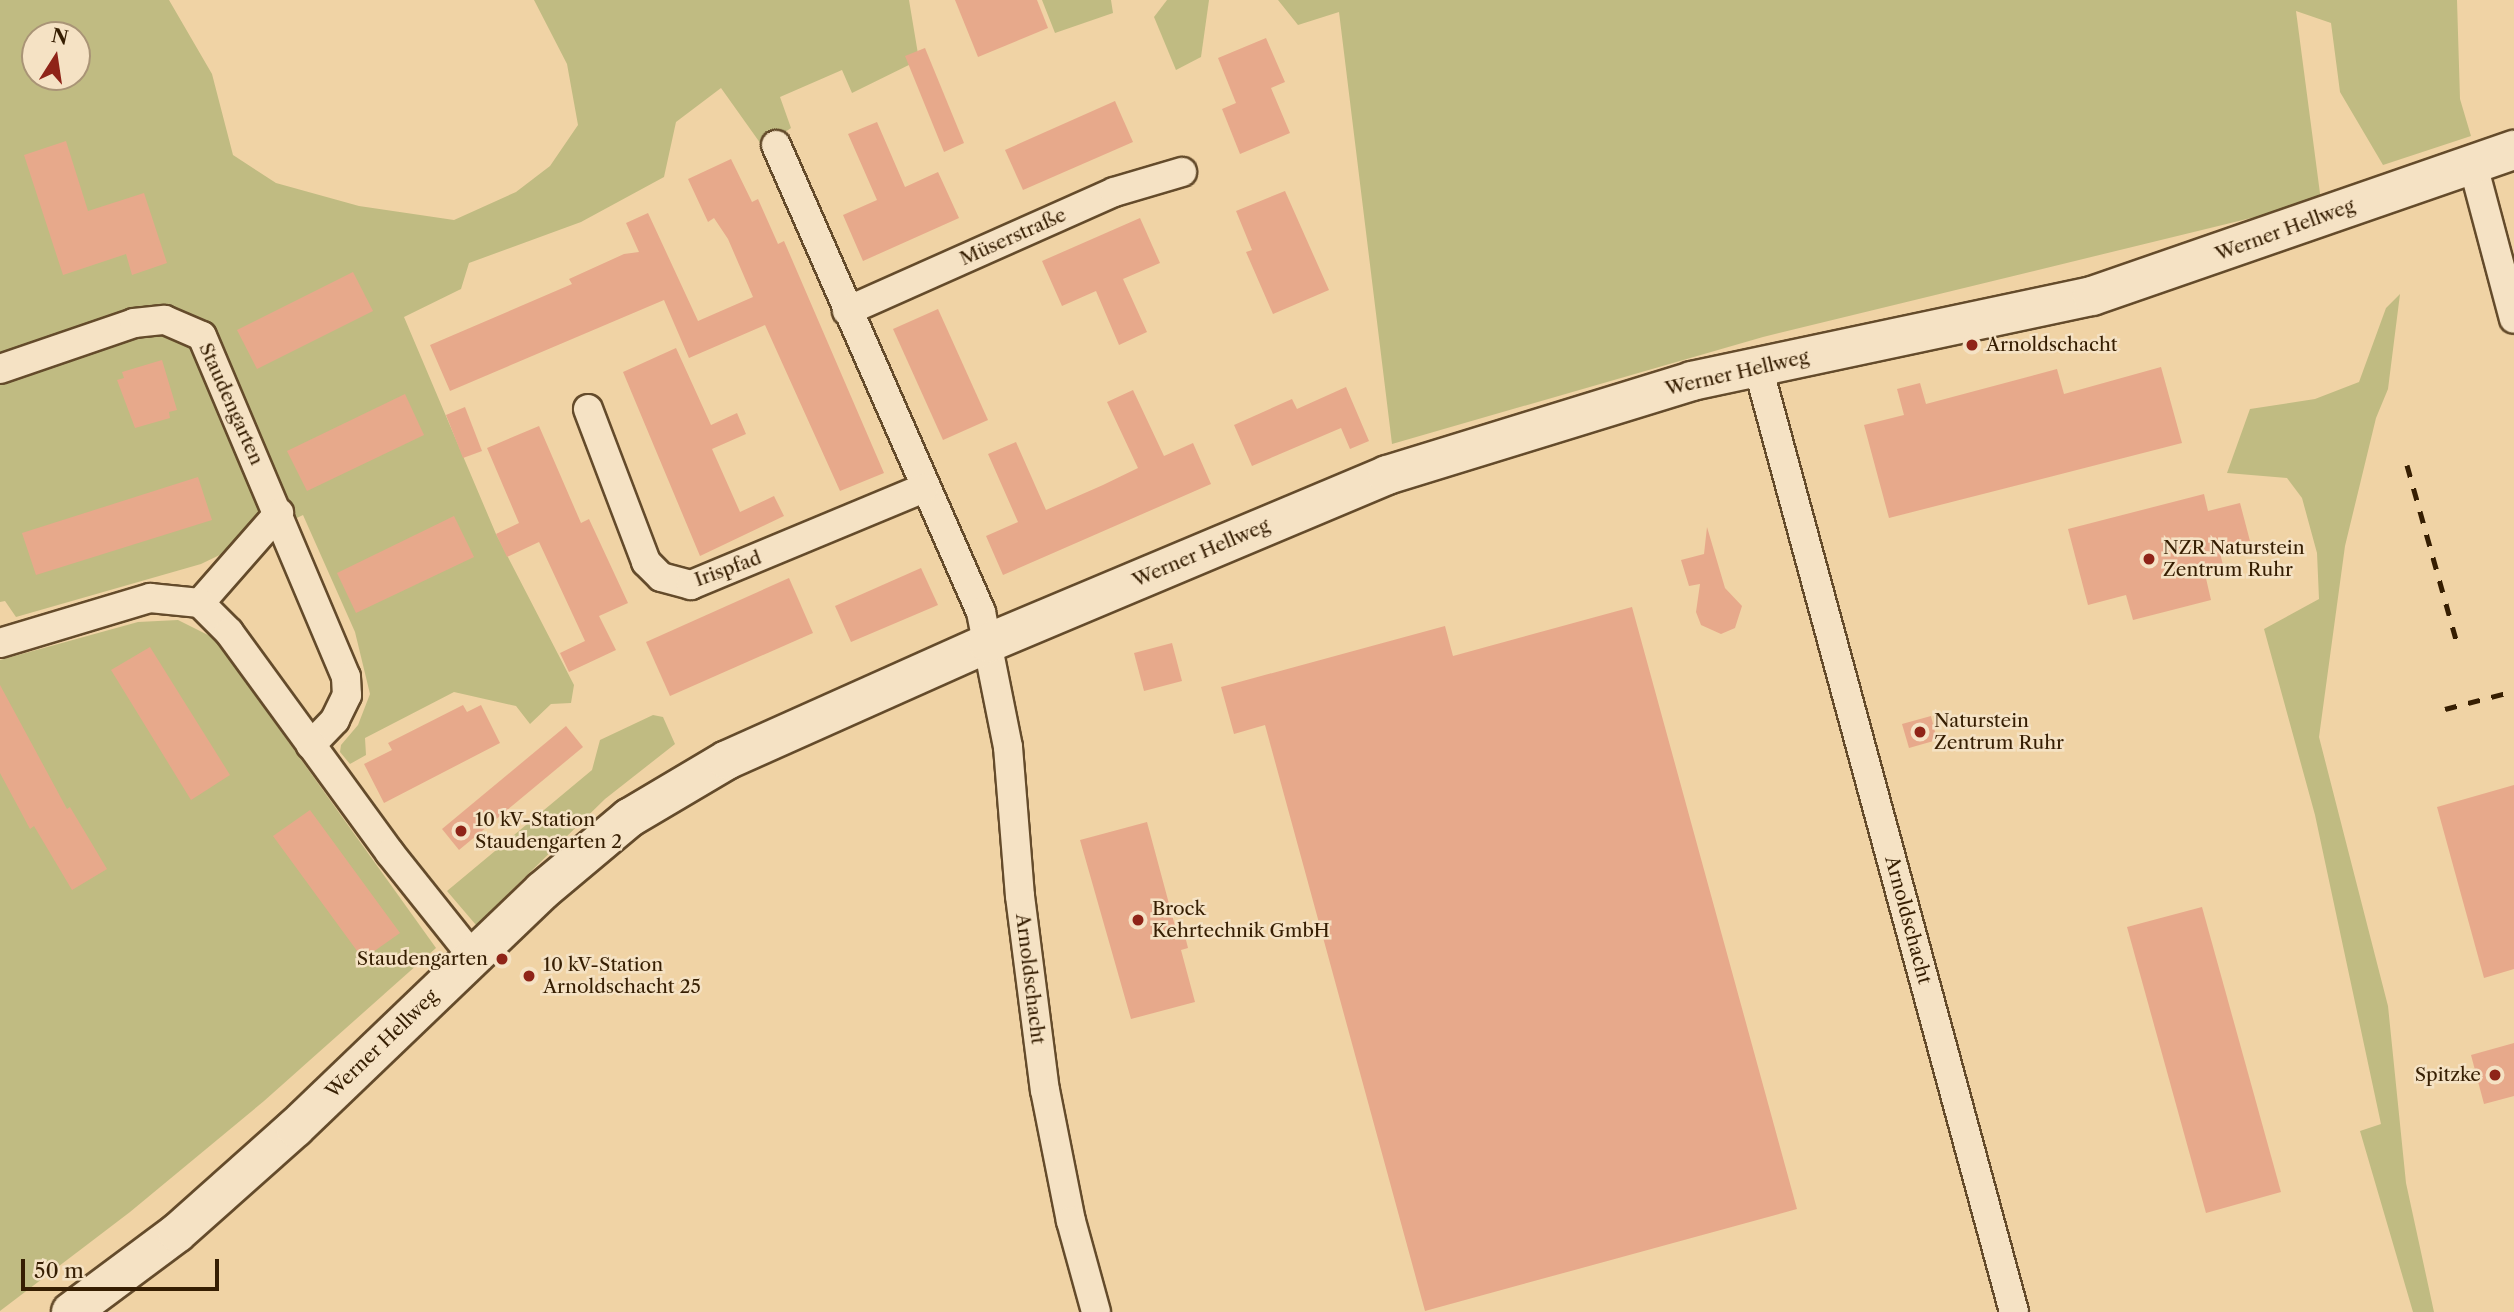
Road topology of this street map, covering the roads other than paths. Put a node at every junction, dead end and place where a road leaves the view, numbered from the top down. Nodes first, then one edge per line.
1 (776, 145) dead end
2 (2514, 150) edge
3 (2473, 165) junction
4 (1182, 172) dead end
5 (847, 311) junction
6 (2514, 319) edge
7 (1758, 367) junction
8 (0, 369) edge
9 (588, 409) dead end
10 (924, 488) junction
11 (279, 513) junction
12 (200, 603) junction
13 (0, 643) edge
14 (988, 643) junction
15 (312, 744) junction
16 (473, 957) junction
17 (71, 1312) edge
18 (1096, 1312) edge
19 (2014, 1312) edge

1 - 5 street
2 - 3 main road, Werner Hellweg
3 - 6 street
3 - 7 main road, Werner Hellweg
4 - 5 street, Müserstraße
5 - 10 street
7 - 14 main road, Werner Hellweg
7 - 19 street, Arnoldschacht
8 - 11 street, Staudengarten
9 - 10 street, Irispfad
10 - 14 street
11 - 12 street
11 - 15 street, Staudengarten
12 - 13 street
12 - 15 street
14 - 16 main road, Werner Hellweg
14 - 18 street, Arnoldschacht
15 - 16 street
16 - 17 main road, Werner Hellweg

